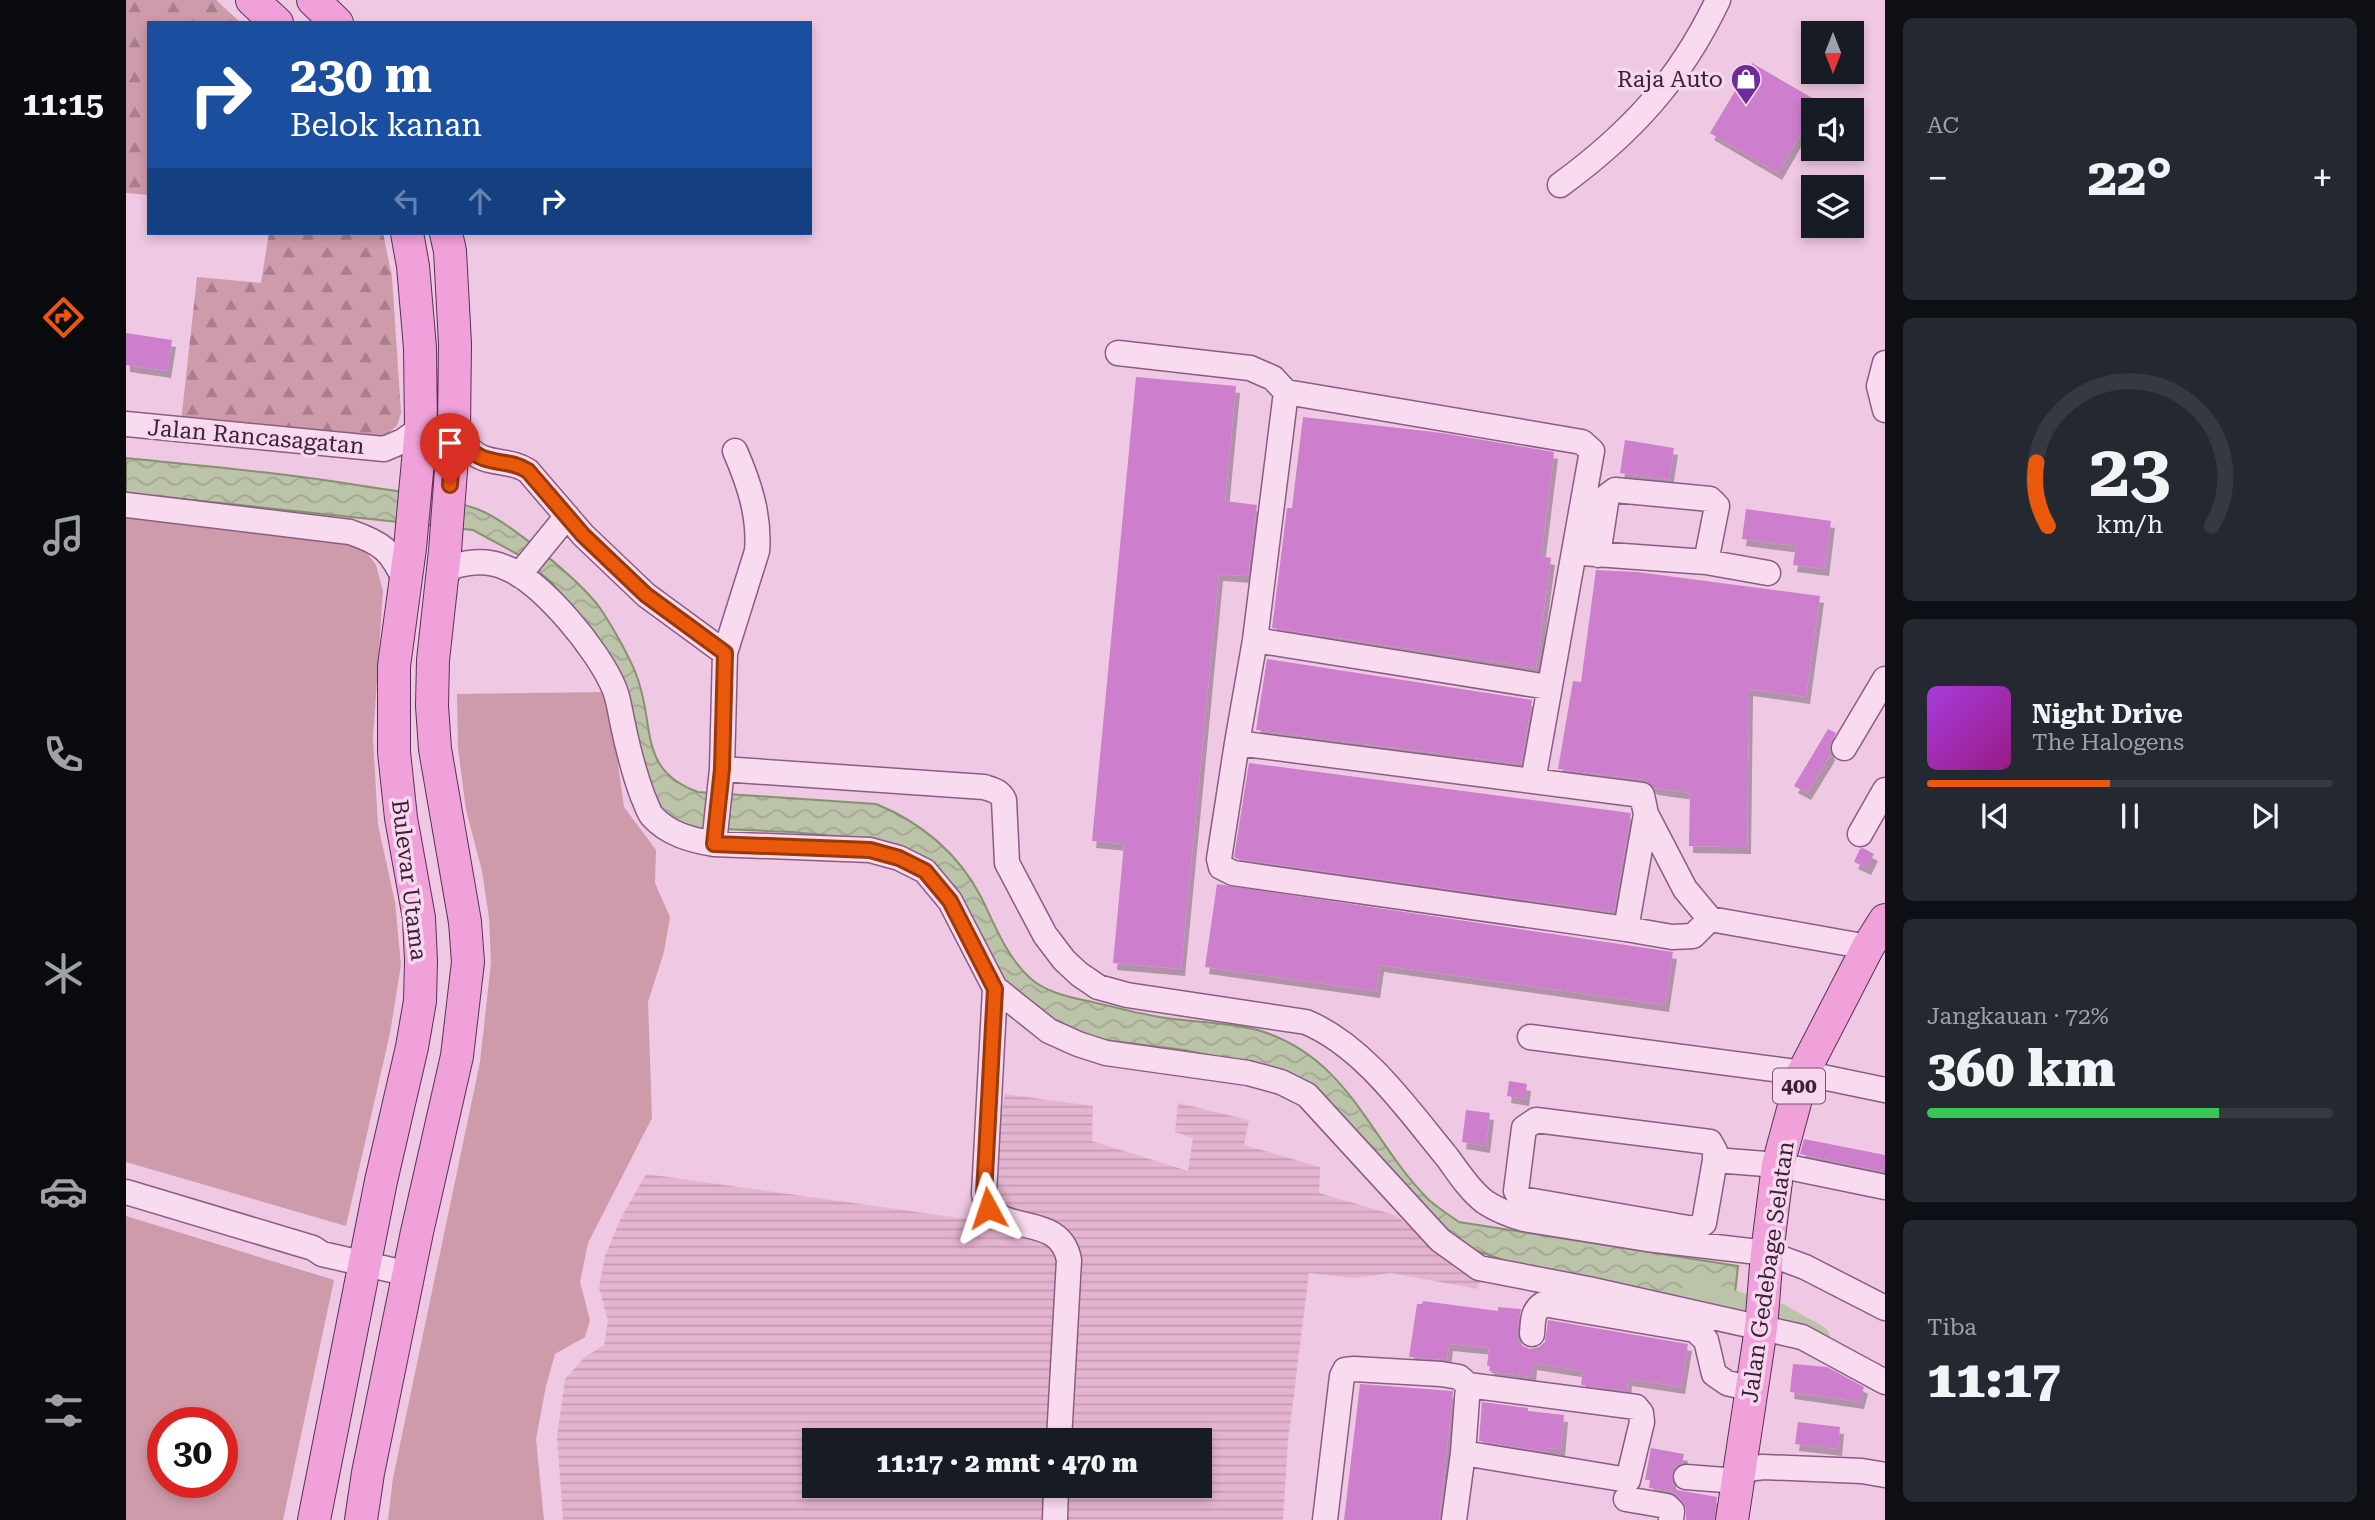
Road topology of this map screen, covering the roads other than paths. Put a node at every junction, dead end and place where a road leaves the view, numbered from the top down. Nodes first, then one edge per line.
1 (252, 0) edge
2 (313, 0) edge
3 (1718, 0) edge
4 (275, 21) edge
5 (336, 21) edge
6 (1560, 185) dead end
7 (407, 235) edge
8 (446, 235) edge
9 (1118, 353) dead end
10 (1885, 363) edge
11 (1286, 392) junction
12 (1885, 410) edge
13 (126, 425) edge
14 (421, 428) junction
15 (454, 430) junction
16 (735, 452) dead end
17 (126, 505) edge
18 (559, 525) junction
19 (1586, 554) junction
20 (1706, 562) junction
21 (523, 570) junction
22 (1768, 573) dead end
23 (405, 581) junction
24 (441, 583) junction
25 (1255, 640) junction
26 (717, 647) junction
27 (1885, 679) edge
28 (1548, 687) junction
29 (1237, 743) junction
30 (1844, 748) dead end
31 (721, 780) junction
32 (1533, 781) junction
33 (1885, 790) edge
34 (445, 813) junction
35 (1646, 814) junction
36 (401, 818) junction
37 (1860, 834) dead end
38 (715, 838) junction
39 (1710, 919) junction
40 (1885, 920) edge
41 (1626, 929) junction
42 (1868, 947) junction
43 (995, 989) junction
44 (1530, 1037) dead end
45 (1803, 1073) junction
46 (1885, 1090) edge
47 (1715, 1160) junction
48 (1779, 1165) junction
49 (1885, 1187) edge
50 (126, 1192) edge
51 (360, 1261) junction
52 (1767, 1261) junction
53 (409, 1274) junction
54 (1885, 1308) edge
55 (1761, 1325) junction
56 (1532, 1334) dead end
57 (1885, 1382) edge
58 (1468, 1385) junction
59 (1752, 1388) junction
60 (1060, 1428) edge
61 (1463, 1453) junction
62 (1739, 1475) junction
63 (1885, 1475) edge
64 (1686, 1477) dead end
65 (1056, 1498) edge
66 (1626, 1500) edge
67 (314, 1520) edge
68 (361, 1520) edge
69 (1055, 1520) edge
70 (1325, 1520) edge
71 (1454, 1520) edge
72 (1671, 1520) edge
73 (1732, 1520) edge

1 - 4 main road
2 - 5 main road
3 - 6 street
7 - 14 main road, Bulevar Utama
8 - 15 main road, Bulevar Utama
9 - 11 street
10 - 12 street
11 - 19 street
11 - 25 street
13 - 14 street, Jalan Rancasagatan
14 - 23 main road, Bulevar Utama
15 - 18 street
15 - 24 main road, Bulevar Utama
16 - 26 street
17 - 23 street
18 - 21 street
18 - 26 street
19 - 20 street
19 - 20 street
19 - 28 street
20 - 22 street
21 - 24 street
21 - 38 street
23 - 36 main road, Bulevar Utama
24 - 34 main road, Bulevar Utama
25 - 28 street
25 - 29 street
26 - 31 street
27 - 30 street
28 - 32 street
29 - 32 street
29 - 41 street
31 - 38 street
31 - 52 street
32 - 35 street
33 - 37 street
34 - 36 main road
34 - 53 main road, Bulevar Utama
35 - 39 street
35 - 41 street
36 - 51 main road, Bulevar Utama
38 - 43 street
39 - 41 street
39 - 42 street
40 - 42 main road, Jalan Gedebage Selatan / 400
42 - 45 main road, Jalan Gedebage Selatan / 400
43 - 55 street
43 - 60 street
44 - 45 street
45 - 46 street
45 - 48 main road, Jalan Gedebage Selatan / 400
47 - 47 street
47 - 48 street
48 - 49 street
48 - 52 main road, Jalan Gedebage Selatan / 400
50 - 51 street
51 - 53 street
51 - 67 main road, Bulevar Utama
52 - 54 street
52 - 55 main road, Jalan Gedebage Selatan / 400
53 - 68 main road, Bulevar Utama
55 - 57 street
55 - 59 main road, Jalan Gedebage Selatan / 400
56 - 59 street
58 - 61 street
58 - 66 street
58 - 70 street
59 - 62 main road, Jalan Gedebage Selatan / 400
61 - 66 street
61 - 71 street
62 - 63 street
62 - 64 street
62 - 73 main road, Jalan Gedebage Selatan / 400
65 - 69 street
66 - 72 street

